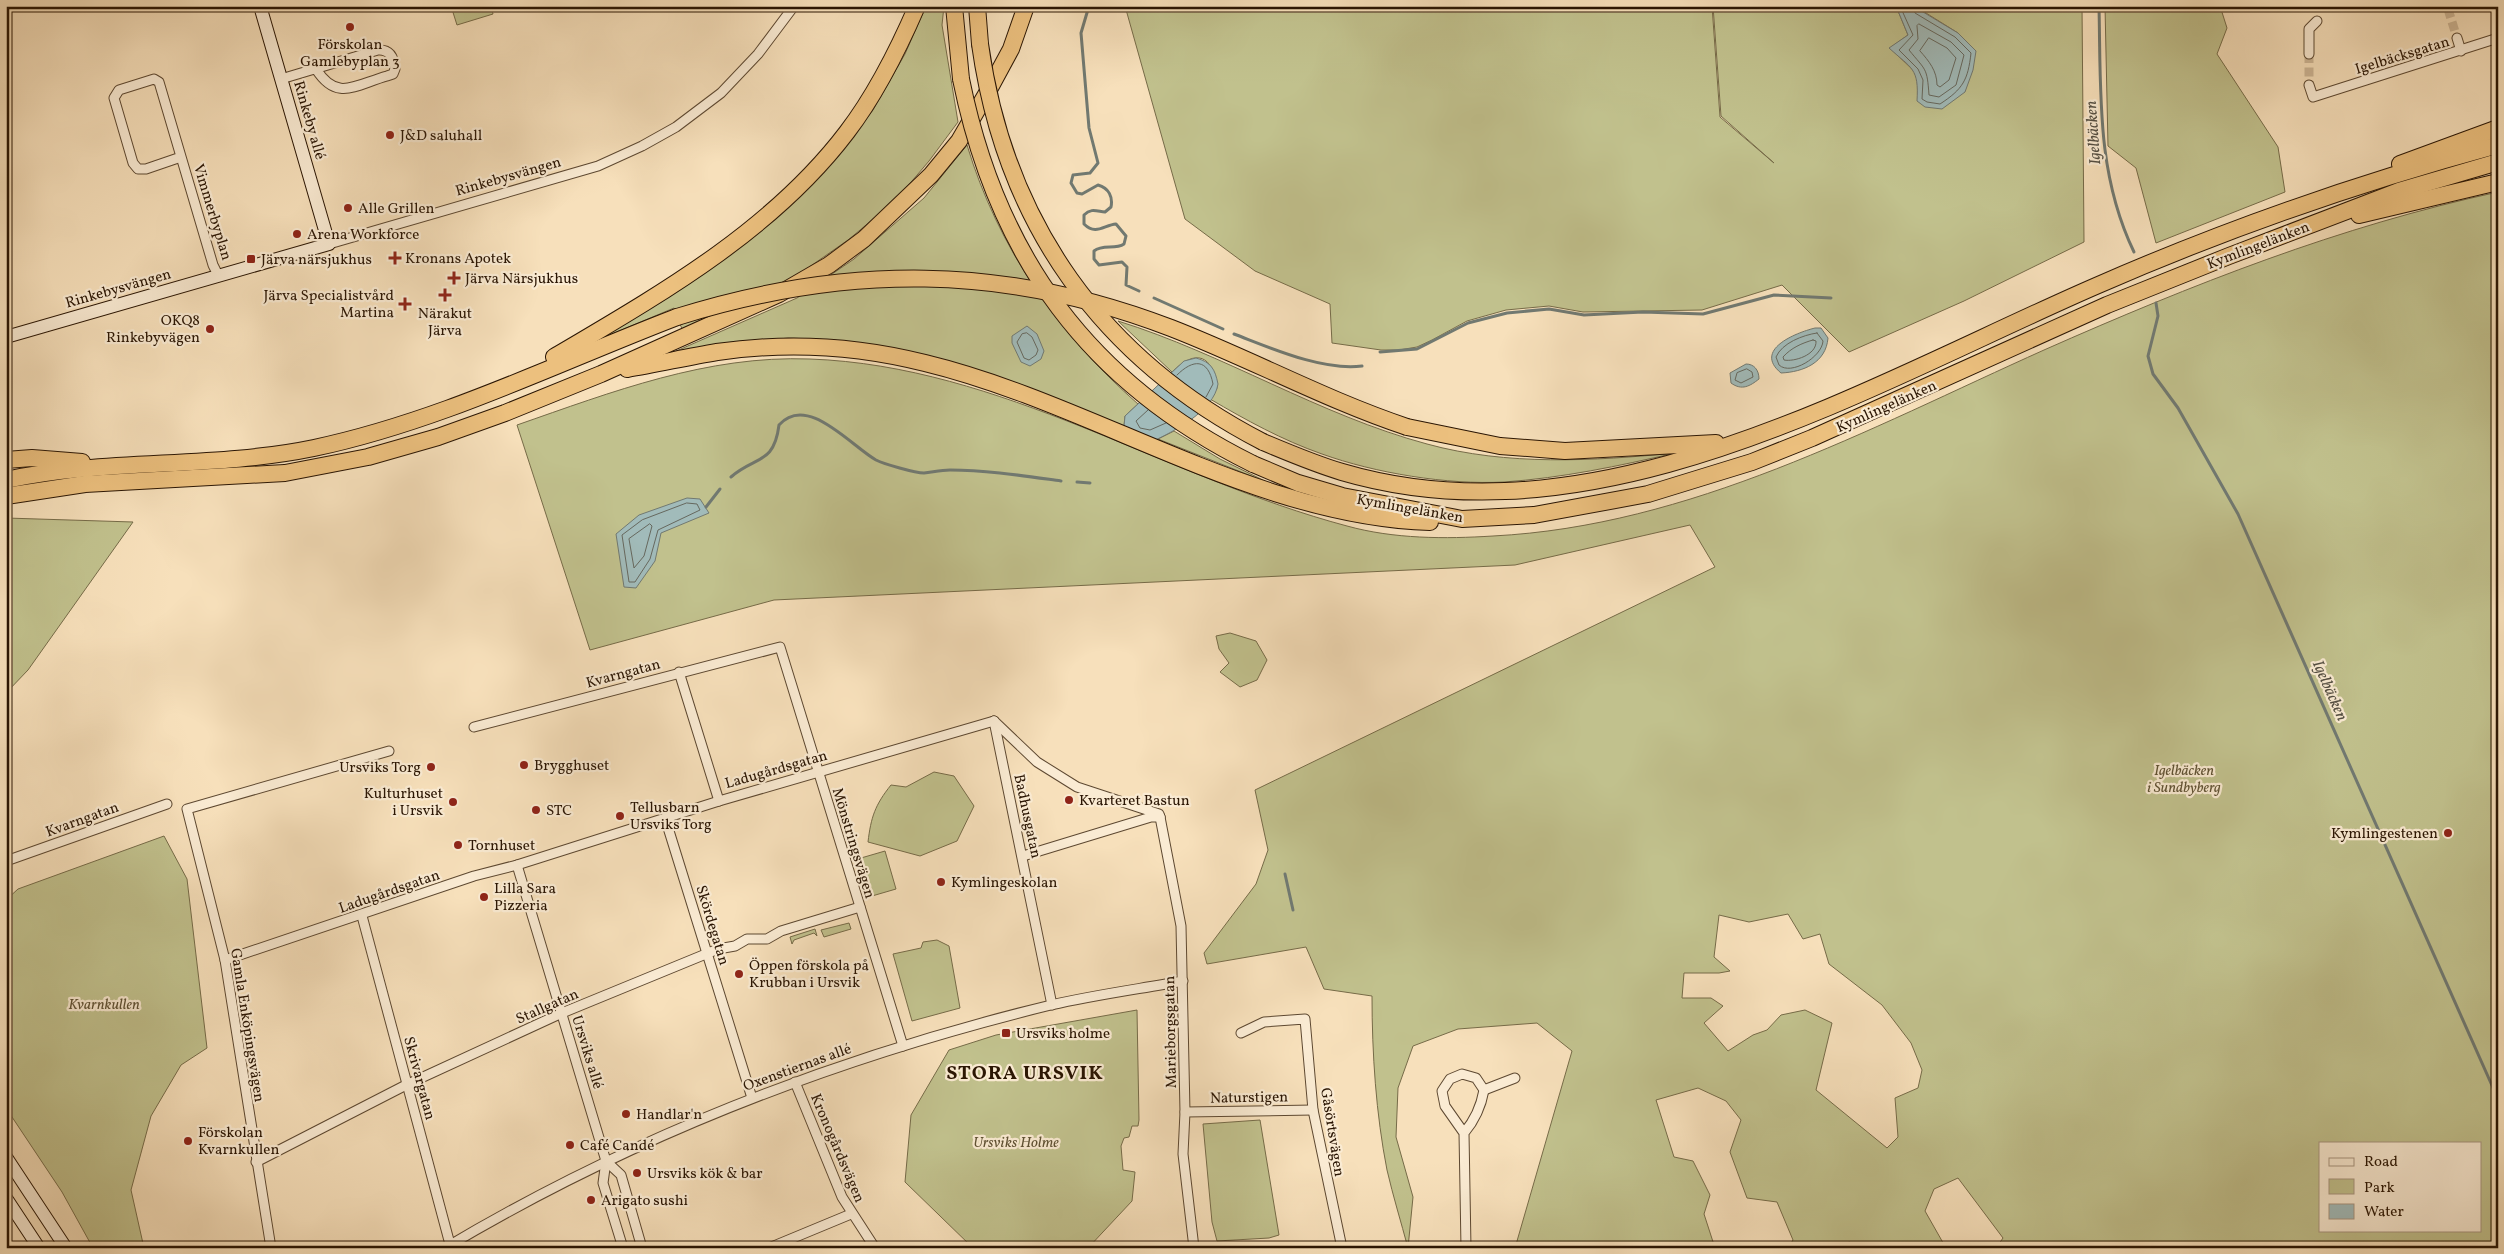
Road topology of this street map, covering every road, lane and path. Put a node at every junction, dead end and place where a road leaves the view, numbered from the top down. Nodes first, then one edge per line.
1 (260, 6) edge
2 (794, 6) edge
3 (917, 6) edge
4 (954, 6) edge
5 (977, 6) edge
6 (1026, 6) edge
7 (2317, 21) dead end
8 (2457, 38) tunnel mouth
9 (2498, 38) edge
10 (2461, 51) junction
11 (2309, 54) tunnel mouth
12 (316, 69) junction
13 (281, 79) junction
14 (2309, 85) dead end
15 (2498, 128) edge
16 (2498, 145) edge
17 (182, 157) junction
18 (2498, 162) edge
19 (2498, 182) edge
20 (2308, 203) junction
21 (2301, 229) junction
22 (329, 244) junction
23 (218, 276) junction
24 (6, 337) edge
25 (600, 374) junction
26 (498, 390) junction
27 (1743, 441) junction
28 (6, 460) edge
29 (102, 466) junction
30 (6, 480) edge
31 (35, 491) junction
32 (6, 496) edge
33 (6, 502) edge
34 (1462, 519) junction
35 (780, 647) joint
36 (679, 672) junction
37 (994, 721) junction
38 (474, 727) dead end
39 (389, 751) dead end
40 (818, 771) junction
41 (719, 801) junction
42 (166, 804) dead end
43 (1160, 817) junction
44 (665, 818) junction
45 (1023, 856) junction
46 (6, 861) edge
47 (517, 865) junction
48 (860, 907) junction
49 (362, 916) junction
50 (708, 954) junction
51 (225, 960) junction
52 (1183, 981) junction
53 (1052, 1005) junction
54 (562, 1013) junction
55 (1241, 1033) dead end
56 (903, 1046) junction
57 (1514, 1078) dead end
58 (795, 1082) junction
59 (408, 1084) junction
60 (1484, 1090) junction
61 (752, 1098) junction
62 (1313, 1110) junction
63 (1185, 1112) junction
64 (1464, 1134) junction
65 (6, 1157) edge
66 (606, 1161) junction
67 (256, 1162) junction
68 (6, 1198) edge
69 (629, 1203) junction
70 (612, 1210) junction
71 (851, 1214) junction
72 (780, 1246) edge
73 (449, 1247) edge
74 (39, 1248) edge
75 (66, 1248) edge
76 (271, 1248) edge
77 (623, 1248) edge
78 (642, 1248) edge
79 (769, 1248) edge
80 (875, 1248) edge
81 (1194, 1248) edge
82 (1342, 1248) edge
83 (1466, 1248) edge

1 - 13 street, Rinkeby allé
2 - 22 street, Rinkebysvängen
3 - 26 highway
4 - 34 highway, Kymlingelänken, bridge
5 - 27 highway, Kymlingelänken, bridge
6 - 25 highway
7 - 11 street
8 - 10 street
9 - 10 street, Igelbäcksgatan
10 - 14 street, Igelbäcksgatan
12 - 12 street
12 - 13 street
13 - 22 street, Rinkeby allé
15 - 20 highway
16 - 20 highway, Kymlingelänken
17 - 17 street, Vimmerbyplan
17 - 23 street, Vimmerbyplan
18 - 21 highway, Kymlingelänken
19 - 21 highway
20 - 27 highway, Kymlingelänken
21 - 34 highway, Kymlingelänken
22 - 23 street, Rinkebysvängen
23 - 24 street, Rinkebysvängen
25 - 31 highway
25 - 34 highway
26 - 27 highway, bridge
26 - 29 highway
28 - 29 highway
29 - 30 highway
31 - 32 highway
31 - 33 highway
35 - 36 street, Kvarngatan
35 - 40 street, Mönstringsvägen
36 - 38 street, Kvarngatan
36 - 41 street
37 - 40 street, Ladugårdsgatan
37 - 43 street
37 - 45 street, Badhusgatan
39 - 51 street, Gamla Enköpingsvägen
40 - 41 street, Ladugårdsgatan
40 - 48 street, Mönstringsvägen
41 - 44 street, Ladugårdsgatan
42 - 46 street, Kvarngatan
43 - 45 street
43 - 52 street, Marieborgsgatan
44 - 47 street, Ladugårdsgatan
44 - 50 street, Skördegatan
45 - 53 street, Badhusgatan
47 - 49 street, Ladugårdsgatan
47 - 54 street, Ursviks allé
48 - 50 street, Stallgatan
48 - 56 street, Mönstringsvägen
49 - 51 street, Ladugårdsgatan
49 - 59 street, Skrivargatan
50 - 54 street, Stallgatan
50 - 61 street, Skördegatan
51 - 67 street, Gamla Enköpingsvägen
52 - 53 street, Oxenstiernas allé
52 - 63 street, Marieborgsgatan
53 - 56 street, Oxenstiernas allé
54 - 59 street, Stallgatan
54 - 66 street, Ursviks allé
55 - 62 street, Gåsörtsvägen
56 - 58 street, Oxenstiernas allé
57 - 60 street
58 - 61 street, Oxenstiernas allé
58 - 71 street, Kronogårdsvägen
59 - 67 street, Stallgatan
59 - 73 street, Skrivargatan
60 - 64 street
60 - 64 street
61 - 66 street, Oxenstiernas allé
62 - 63 street, Naturstigen
62 - 82 street, Gåsörtsvägen
63 - 81 street, Marieborgsgatan
64 - 83 street
65 - 75 street
66 - 69 street, Ursviks allé
66 - 70 street, Ursviks allé
66 - 73 street, Oxenstiernas allé
67 - 76 street, Gamla Enköpingsvägen
68 - 74 street
69 - 70 street
69 - 78 street, Ursviks allé
70 - 77 street, Ursviks allé
71 - 72 street
71 - 80 street, Kronogårdsvägen
72 - 79 street

